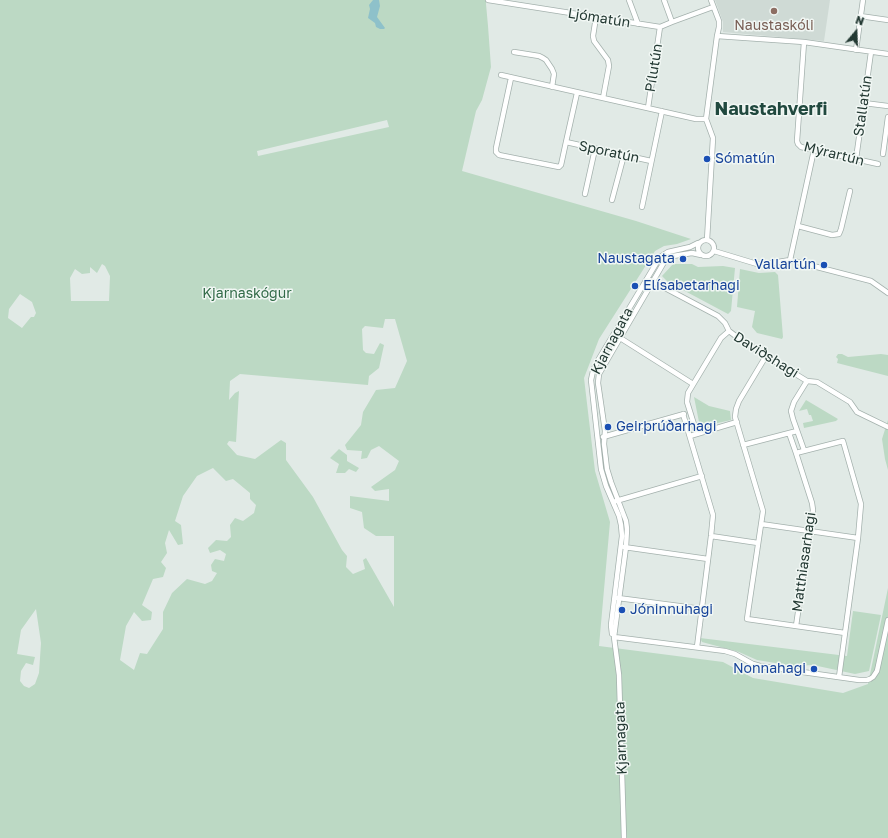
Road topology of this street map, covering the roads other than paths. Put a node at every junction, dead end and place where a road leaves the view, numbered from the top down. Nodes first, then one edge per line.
1 (488, 0) edge
2 (629, 0) edge
3 (664, 0) edge
4 (711, 0) edge
5 (862, 0) edge
6 (713, 7) junction
7 (860, 16) junction
8 (596, 17) junction
9 (888, 20) edge
10 (672, 22) junction
11 (638, 24) junction
12 (660, 27) junction
13 (717, 36) junction
14 (804, 42) junction
15 (856, 50) junction
16 (514, 52) dead end
17 (871, 52) junction
18 (888, 54) edge
19 (501, 76) dead end
20 (512, 78) junction
21 (552, 87) junction
22 (577, 93) junction
23 (603, 98) junction
24 (864, 103) junction
25 (888, 106) edge
26 (648, 108) junction
27 (662, 112) junction
28 (888, 117) edge
29 (706, 119) junction
30 (566, 142) junction
31 (595, 149) junction
32 (814, 150) junction
33 (883, 154) dead end
34 (624, 155) junction
35 (856, 160) junction
36 (651, 161) junction
37 (878, 164) dead end
38 (850, 191) dead end
39 (585, 194) dead end
40 (612, 200) dead end
41 (642, 207) dead end
42 (798, 226) junction
43 (707, 240) junction
44 (698, 244) junction
45 (714, 250) junction
46 (701, 255) junction
47 (790, 260) junction
48 (647, 278) junction
49 (653, 281) junction
50 (888, 293) edge
51 (729, 331) junction
52 (614, 334) junction
53 (619, 337) junction
54 (766, 356) junction
55 (807, 381) junction
56 (693, 384) junction
57 (690, 412) junction
58 (683, 414) junction
59 (737, 422) junction
60 (888, 428) edge
61 (797, 431) junction
62 (789, 433) junction
63 (697, 434) junction
64 (690, 436) junction
65 (605, 437) junction
66 (598, 439) junction
67 (744, 445) junction
68 (804, 450) junction
69 (796, 453) junction
70 (702, 476) junction
71 (615, 501) junction
72 (761, 524) junction
73 (810, 531) junction
74 (711, 536) junction
75 (858, 538) junction
76 (758, 543) junction
77 (621, 546) junction
78 (626, 547) junction
79 (708, 559) junction
80 (617, 598) junction
81 (702, 609) junction
82 (888, 620) edge
83 (796, 626) junction
84 (845, 633) junction
85 (614, 637) junction
86 (697, 647) junction
87 (839, 677) junction
88 (624, 838) edge

1 - 8 street, Ljómatún
2 - 11 street, Ljómatún
3 - 10 street
4 - 6 street
5 - 7 street
6 - 10 street
6 - 13 street
7 - 9 street
7 - 15 street
8 - 11 street, Ljómatún
8 - 23 street
10 - 12 street
11 - 12 street, Ljómatún
12 - 26 street, Pílutún
13 - 14 street
13 - 29 street
14 - 15 street
14 - 32 street, Mýrartún
15 - 17 street
16 - 21 street
17 - 18 street
17 - 24 street, Stallatún
19 - 20 street
20 - 21 street
20 - 30 street
21 - 22 street
22 - 23 street
22 - 30 street
23 - 26 street
24 - 25 street
24 - 35 street, Stallatún
26 - 27 street
27 - 29 street
27 - 36 street, Sporatún
28 - 33 street
29 - 43 street
30 - 31 street, Sporatún
31 - 34 street, Sporatún
31 - 39 street
32 - 35 street, Mýrartún
32 - 42 street
34 - 36 street, Sporatún
34 - 40 street
35 - 37 street, Mýrartún
36 - 41 street, Sporatún
38 - 42 street
42 - 47 street
43 - 44 street
43 - 45 street
44 - 46 street
44 - 48 street, Kjarnagata
45 - 46 street
45 - 47 street
46 - 49 street, Kjarnagata
47 - 50 street
48 - 49 street, Daviðshagi
48 - 52 street, Kjarnagata
49 - 51 street, Daviðshagi
49 - 53 street, Kjarnagata
51 - 54 street, Daviðshagi
51 - 56 street
52 - 53 street
52 - 66 street, Kjarnagata
53 - 56 street
53 - 65 street, Kjarnagata
54 - 55 street, Daviðshagi
54 - 59 street
55 - 60 street, Daviðshagi
55 - 61 street
56 - 57 street
57 - 58 street
57 - 63 street
58 - 64 street
58 - 65 street
59 - 63 street
59 - 67 street
61 - 62 street
61 - 68 street
62 - 67 street
62 - 69 street, Matthiasarhagi
63 - 64 street
64 - 70 street
65 - 66 street
65 - 71 street, Kjarnagata
66 - 71 street, Kjarnagata
67 - 72 street
68 - 69 street
68 - 75 street
69 - 73 street, Matthiasarhagi
70 - 71 street
70 - 74 street
71 - 77 street, Kjarnagata
71 - 78 street, Kjarnagata
72 - 73 street
72 - 76 street
73 - 75 street
73 - 83 street, Matthiasarhagi
74 - 76 street
74 - 79 street
75 - 84 street
76 - 83 street
77 - 78 street
77 - 80 street, Kjarnagata
78 - 79 street
78 - 80 street, Kjarnagata
79 - 81 street
80 - 81 street
80 - 85 street, Kjarnagata
81 - 86 street
82 - 87 street
83 - 84 street
84 - 87 street
85 - 86 street
85 - 88 street, Kjarnagata
86 - 87 street

